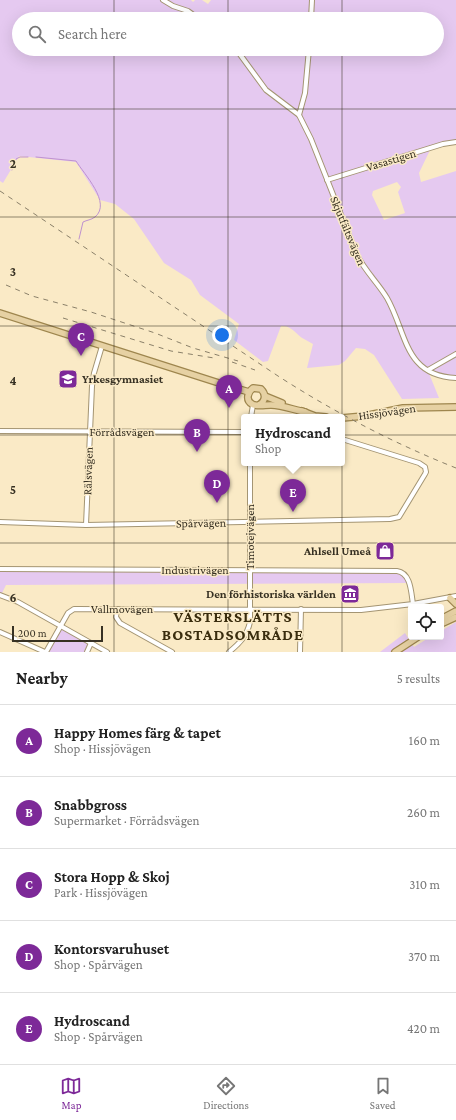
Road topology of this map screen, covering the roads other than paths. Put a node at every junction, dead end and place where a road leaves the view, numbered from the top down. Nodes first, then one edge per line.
1 (163, 0) edge
2 (312, 0) edge
3 (189, 12) edge
4 (311, 12) edge
5 (241, 56) edge
6 (308, 56) edge
7 (299, 115) junction
8 (456, 142) edge
9 (327, 180) junction
10 (0, 313) edge
11 (102, 346) junction
12 (456, 354) edge
13 (428, 370) junction
14 (456, 378) edge
15 (249, 392) junction
16 (265, 396) junction
17 (256, 405) junction
18 (456, 409) edge
19 (305, 412) junction
20 (252, 414) edge
21 (310, 414) edge
22 (345, 418) edge
23 (0, 431) edge
24 (90, 432) junction
25 (241, 432) edge
26 (345, 440) edge
27 (250, 466) edge
28 (0, 522) edge
29 (250, 522) junction
30 (86, 524) junction
31 (0, 569) edge
32 (249, 571) junction
33 (0, 595) edge
34 (456, 596) edge
35 (450, 598) junction
36 (413, 604) joint
37 (456, 604) edge
38 (408, 605) edge
39 (117, 609) junction
40 (301, 609) junction
41 (250, 610) junction
42 (456, 612) edge
43 (444, 618) edge
44 (444, 622) edge
45 (60, 626) junction
46 (0, 632) edge
47 (409, 640) edge
48 (413, 640) edge
49 (91, 643) junction
50 (403, 646) junction
51 (45, 652) edge
52 (87, 652) edge
53 (107, 652) edge
54 (172, 652) edge
55 (229, 652) edge
56 (300, 652) edge
57 (395, 652) edge

1 - 3 street
2 - 4 street
5 - 7 street
6 - 7 street
7 - 9 street, Skjutfältsvägen
8 - 9 street, Vasastigen
9 - 13 street, Skjutfältsvägen
10 - 11 main road
11 - 15 main road
11 - 24 street, Rälsvägen
12 - 13 street
13 - 14 street, Skjutfältsvägen
15 - 16 main road
15 - 17 main road
16 - 17 main road
16 - 19 main road
17 - 19 main road
17 - 20 street
18 - 22 main road, Hissjövägen
19 - 21 main road
23 - 24 street, Förrådsvägen
24 - 25 street, Förrådsvägen
24 - 30 street, Rälsvägen
26 - 29 street, Spårvägen
27 - 29 street, Timotejvägen
28 - 30 street, Spårvägen
29 - 30 street, Spårvägen
29 - 32 street, Timotejvägen
31 - 32 street, Industrivägen
32 - 36 street, Industrivägen
32 - 41 street, Timotejvägen
33 - 45 street
34 - 35 street, Vallmovägen
35 - 36 street, Vallmovägen
35 - 37 main road
38 - 40 street, Vallmovägen
39 - 41 street, Vallmovägen
39 - 45 street, Vallmovägen
39 - 54 street
40 - 41 street, Vallmovägen
40 - 56 street
41 - 55 street, Timotejvägen
42 - 43 main road
42 - 44 main road
45 - 49 street
45 - 51 street
46 - 51 street
47 - 50 main road
48 - 50 main road
49 - 52 street
49 - 53 street
50 - 57 main road

